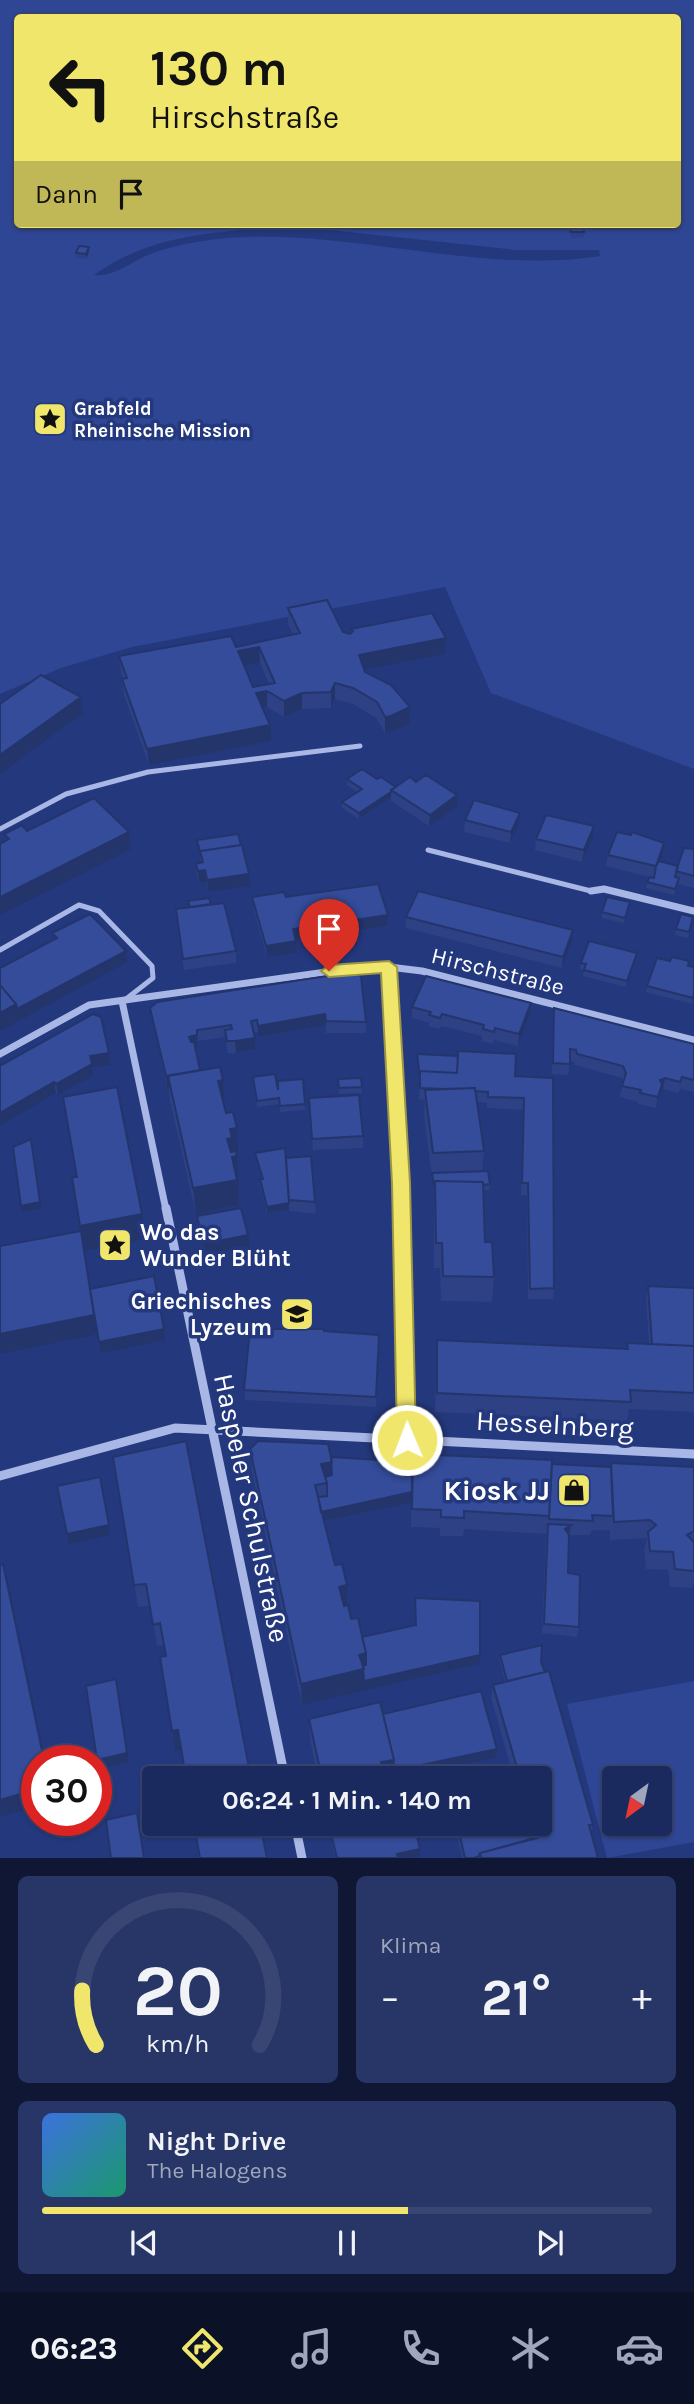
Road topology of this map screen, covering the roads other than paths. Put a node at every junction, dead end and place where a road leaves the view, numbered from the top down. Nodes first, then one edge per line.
1 (360, 746) dead end
2 (0, 829) edge
3 (428, 850) dead end
4 (592, 891) joint
5 (694, 911) edge
6 (0, 950) edge
7 (389, 967) junction
8 (122, 1001) junction
9 (694, 1040) edge
10 (0, 1054) edge
11 (212, 1429) junction
12 (407, 1440) junction
13 (694, 1454) edge
14 (0, 1476) edge
15 (282, 1766) edge
16 (297, 1836) edge
17 (302, 1858) edge

1 - 2 lane
3 - 4 lane
4 - 5 street
6 - 8 lane
7 - 8 street, Hirschstraße
7 - 9 street, Hirschstraße
7 - 12 street
8 - 10 street, Hirschstraße
8 - 11 street, Haspeler Schulstraße
11 - 12 street, Hesselnberg
11 - 14 street, Hesselnberg
11 - 15 street, Haspeler Schulstraße
12 - 13 street, Hesselnberg
16 - 17 street

